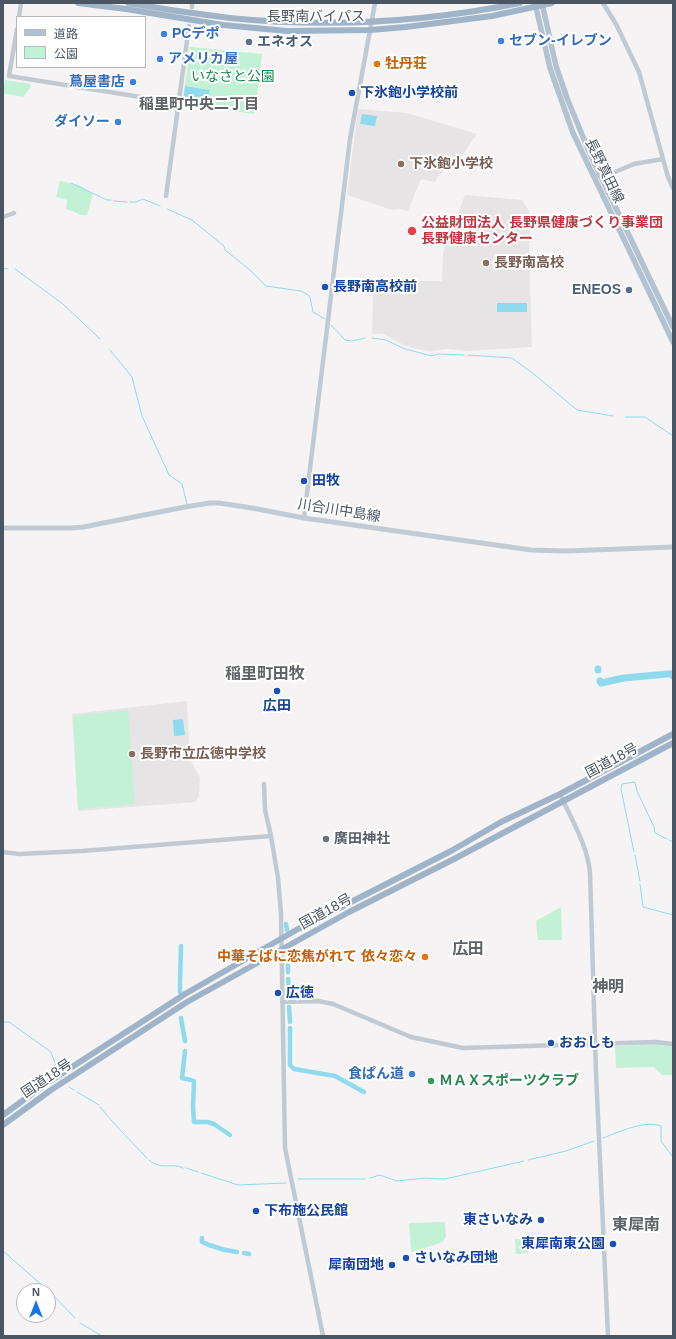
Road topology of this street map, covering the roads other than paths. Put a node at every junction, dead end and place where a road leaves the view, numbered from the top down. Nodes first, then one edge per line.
1 (21, 3) edge
2 (78, 3) edge
3 (128, 3) edge
4 (375, 3) edge
5 (520, 3) edge
6 (552, 3) edge
7 (603, 3) edge
8 (542, 4) edge
9 (535, 5) edge
10 (19, 16) edge
11 (371, 22) junction
12 (189, 26) dead end
13 (370, 30) junction
14 (16, 35) edge
15 (178, 103) junction
16 (663, 159) junction
17 (593, 176) junction
18 (600, 176) junction
19 (673, 188) edge
20 (166, 196) dead end
21 (14, 213) dead end
22 (3, 217) edge
23 (673, 327) edge
24 (673, 342) edge
25 (304, 518) junction
26 (3, 528) edge
27 (673, 547) edge
28 (673, 734) edge
29 (673, 743) edge
30 (264, 784) dead end
31 (560, 794) junction
32 (563, 801) junction
33 (271, 836) junction
34 (3, 852) edge
35 (282, 938) junction
36 (282, 950) junction
37 (282, 1002) junction
38 (595, 1044) junction
39 (673, 1044) edge
40 (3, 1115) edge
41 (3, 1125) edge
42 (323, 1336) edge
43 (608, 1336) edge

1 - 10 street
2 - 13 highway, 長野南バイパス
3 - 11 highway, 長野南バイパス
4 - 11 street
5 - 11 highway, 長野南バイパス
6 - 8 highway, 長野南バイパス
7 - 16 street
8 - 9 highway, 長野南バイパス
8 - 18 main road, 長野真田線
9 - 13 highway, 長野南バイパス
9 - 17 main road, 長野真田線
11 - 13 street
12 - 15 street
13 - 25 street
14 - 15 street
15 - 20 street
16 - 18 street
16 - 19 street
17 - 18 street
17 - 24 main road, 長野真田線
18 - 23 main road, 長野真田線
21 - 22 street
25 - 26 main road, 川合川中島線
25 - 27 main road, 川合川中島線
28 - 31 highway, 国道18号
29 - 32 highway, 国道18号
30 - 33 street
31 - 32 street
31 - 35 highway, 国道18号
32 - 36 highway, 国道18号
32 - 38 street
33 - 34 street
33 - 35 street
35 - 36 street
35 - 40 highway, 国道18号
36 - 37 street
36 - 41 highway, 国道18号
37 - 38 street
37 - 42 street
38 - 39 street
38 - 43 street

